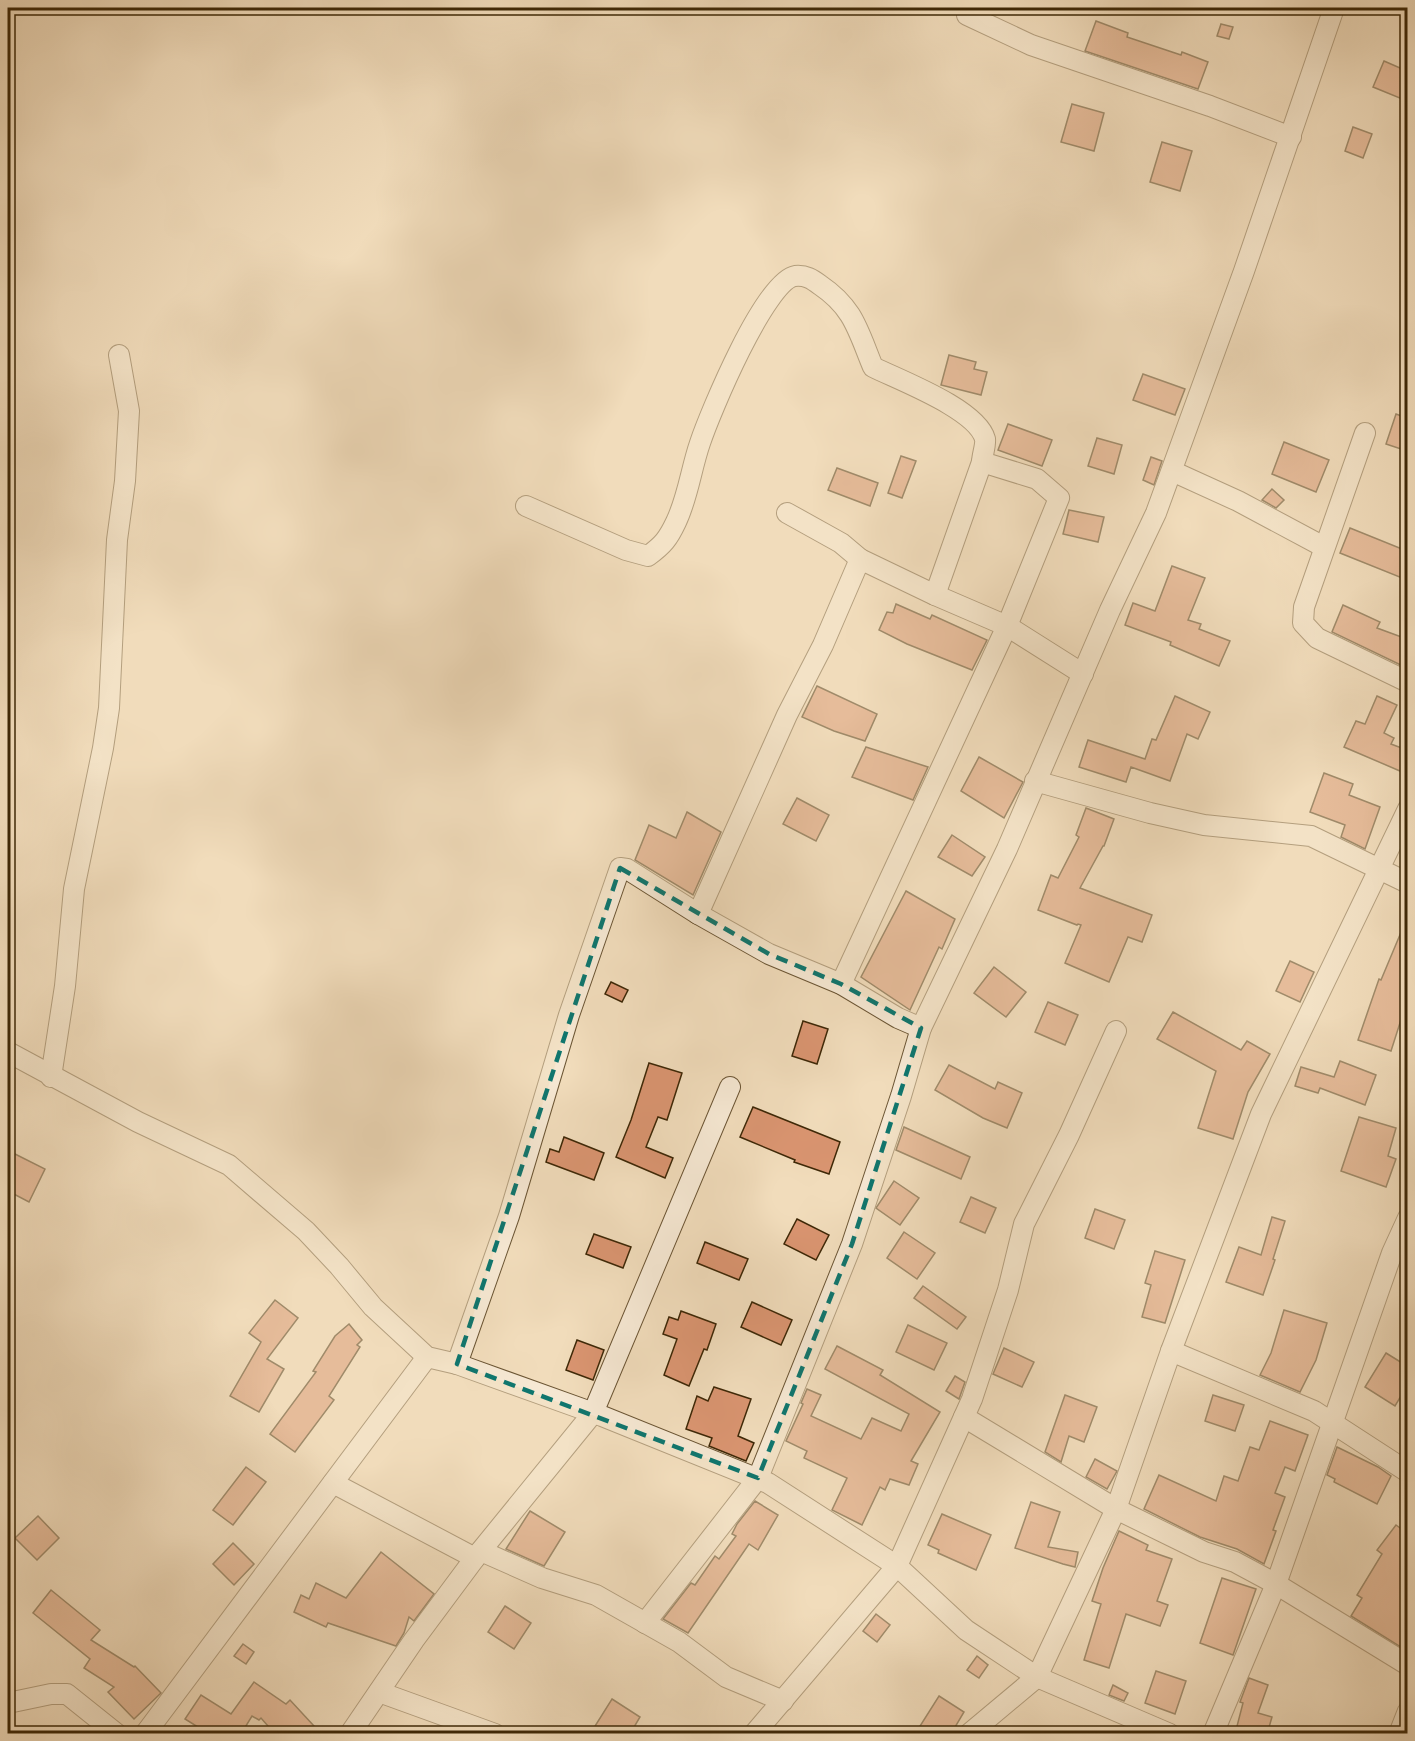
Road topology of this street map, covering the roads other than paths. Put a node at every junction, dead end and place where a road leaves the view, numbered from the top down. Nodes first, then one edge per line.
1 (1334, 8) edge
2 (967, 15) dead end
3 (1291, 137) junction
4 (119, 355) dead end
5 (1365, 433) dead end
6 (982, 462) junction
7 (1172, 471) junction
8 (526, 506) dead end
9 (787, 513) dead end
10 (1324, 547) junction
11 (860, 559) junction
12 (935, 595) junction
13 (1007, 626) junction
14 (1083, 674) junction
15 (1407, 682) edge
16 (1035, 781) junction
17 (1407, 809) edge
18 (1379, 868) junction
19 (1407, 883) edge
20 (698, 914) junction
21 (842, 984) junction
22 (921, 1028) junction
23 (1116, 1031) dead end
24 (8, 1052) edge
25 (51, 1077) junction
26 (730, 1087) dead end
27 (1407, 1218) edge
28 (1171, 1351) junction
29 (427, 1357) junction
30 (458, 1364) junction
31 (593, 1413) junction
32 (964, 1417) junction
33 (1333, 1424) junction
34 (1407, 1472) edge
35 (758, 1478) junction
36 (333, 1483) junction
37 (1116, 1509) junction
38 (478, 1554) junction
39 (897, 1566) junction
40 (1276, 1584) junction
41 (645, 1623) junction
42 (1407, 1665) edge
43 (1037, 1677) junction
44 (379, 1692) junction
45 (783, 1701) junction
46 (8, 1703) edge
47 (1407, 1711) edge
48 (117, 1734) edge
49 (146, 1734) edge
50 (350, 1734) edge
51 (495, 1734) edge
52 (754, 1734) edge
53 (969, 1734) edge
54 (1170, 1734) edge
55 (1213, 1734) edge
56 (1399, 1734) edge

1 - 3 street
2 - 3 street
3 - 7 street
4 - 25 street
5 - 10 street
6 - 8 street
6 - 12 street
6 - 13 street
7 - 10 street
7 - 14 street
9 - 11 street
10 - 15 street
11 - 12 street
11 - 20 street
12 - 13 street
13 - 14 street
13 - 21 street
14 - 16 street
16 - 18 street
16 - 22 street
17 - 18 street
18 - 19 street
18 - 28 street
20 - 21 street
20 - 30 street
21 - 22 street
22 - 35 street
23 - 32 street
24 - 25 street
25 - 29 street
26 - 31 street
27 - 33 street
28 - 33 street
28 - 37 street
29 - 30 street
29 - 36 street
30 - 31 street
31 - 35 street
31 - 38 street
32 - 37 street
32 - 39 street
33 - 34 street
33 - 40 street
35 - 39 street
35 - 41 street
36 - 38 street
36 - 49 street
37 - 40 street
37 - 43 street
38 - 41 street
38 - 44 street
39 - 43 street
39 - 45 street
40 - 42 street
40 - 55 street
41 - 45 street
43 - 53 street
43 - 54 street
44 - 50 street
44 - 51 street
45 - 52 street
46 - 48 street
47 - 56 street

